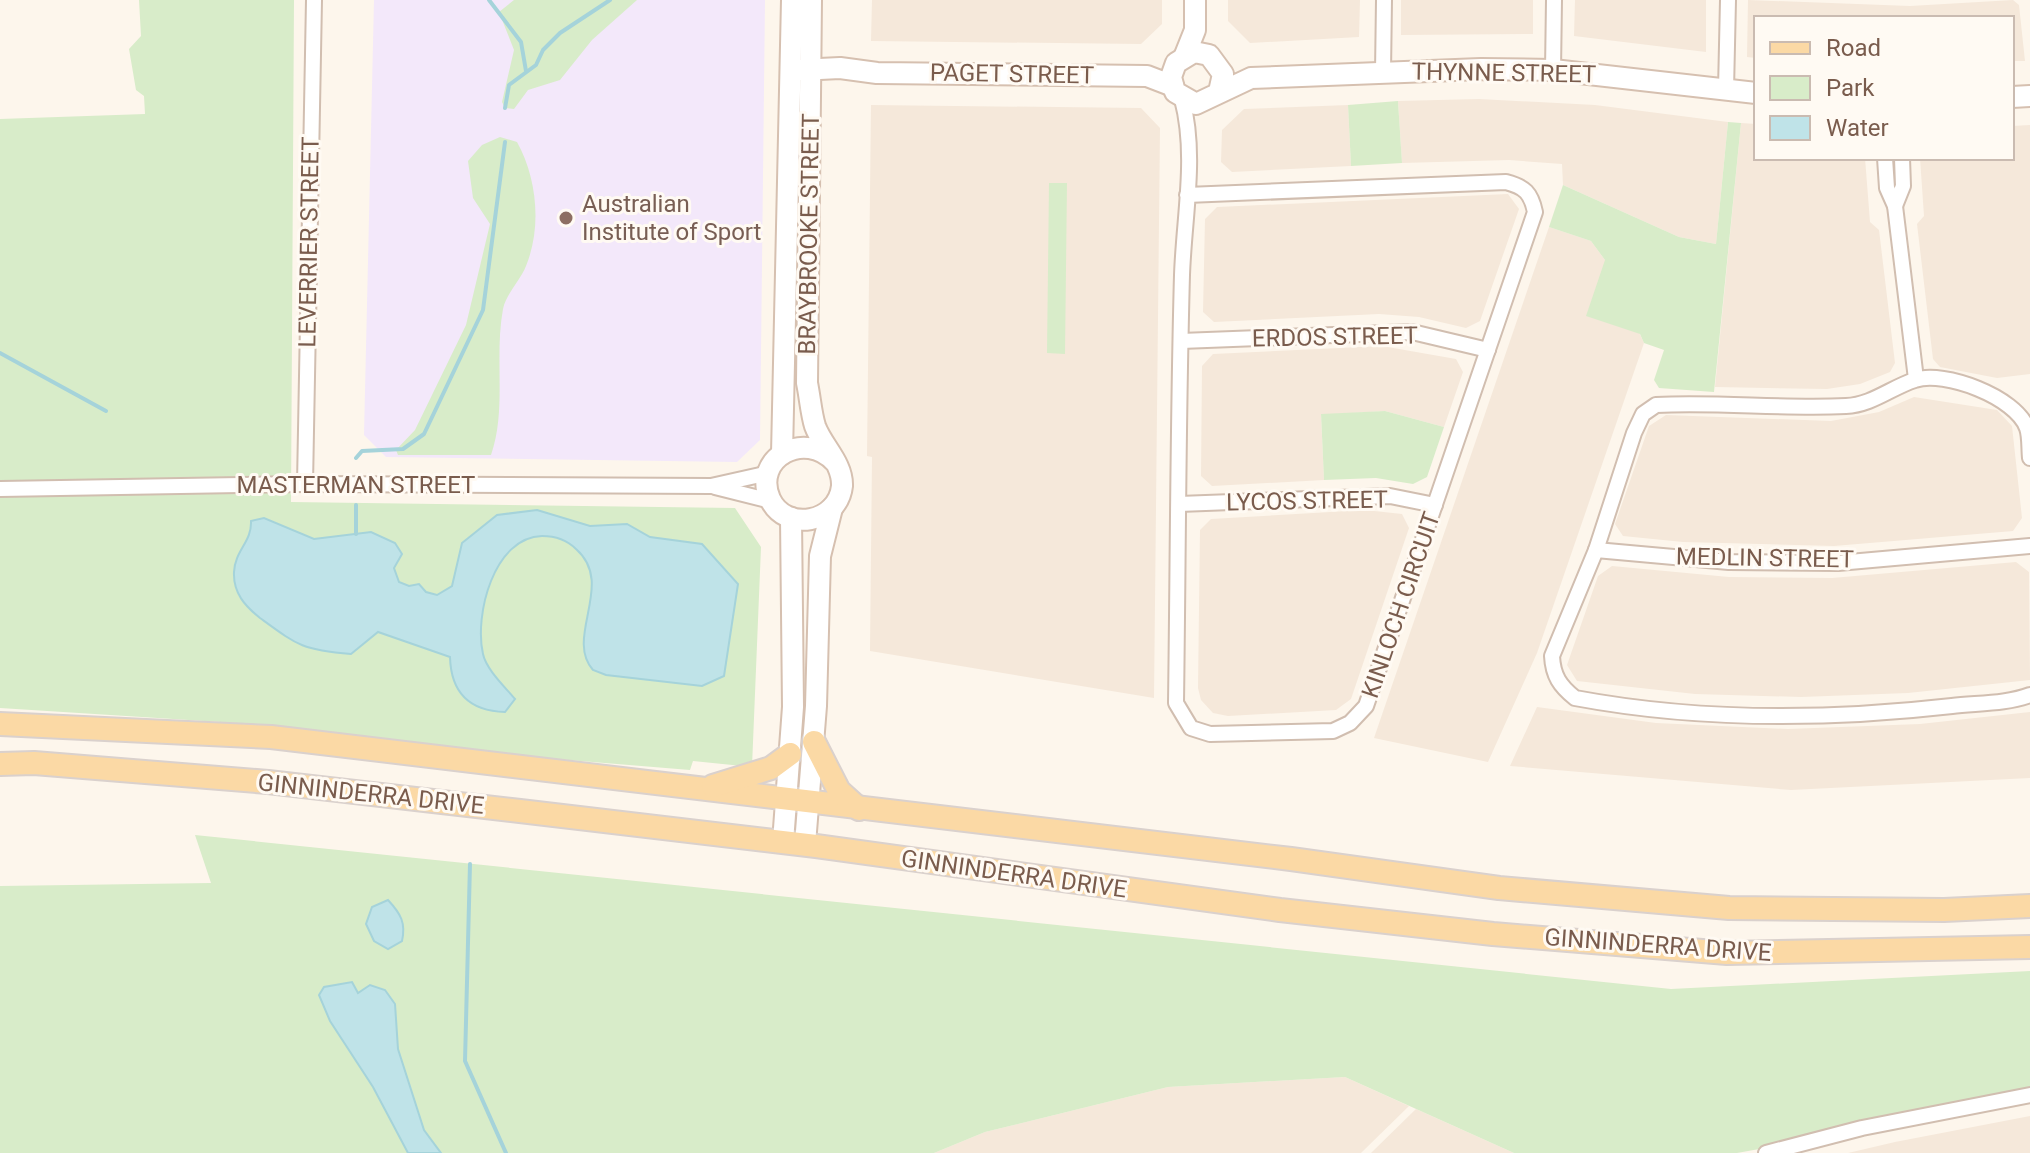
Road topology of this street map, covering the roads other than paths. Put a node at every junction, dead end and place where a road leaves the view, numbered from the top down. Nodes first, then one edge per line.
1 (314, 0) edge
2 (792, 0) edge
3 (811, 0) edge
4 (1195, 0) edge
5 (1384, 0) edge
6 (1554, 0) edge
7 (1728, 0) edge
8 (1195, 30) junction
9 (1180, 59) junction
10 (1214, 60) junction
11 (1553, 70) junction
12 (1383, 72) junction
13 (804, 73) junction
14 (1147, 76) junction
15 (1251, 78) junction
16 (1726, 90) junction
17 (1177, 92) junction
18 (1754, 93) edge
19 (1212, 97) junction
20 (1190, 130) junction
21 (1885, 160) edge
22 (1902, 160) edge
23 (1187, 195) junction
24 (1895, 206) junction
25 (1181, 341) junction
26 (1488, 350) junction
27 (1916, 379) junction
28 (782, 454) junction
29 (2030, 458) edge
30 (835, 462) junction
31 (769, 473) junction
32 (305, 484) junction
33 (711, 486) junction
34 (0, 489) edge
35 (771, 501) junction
36 (1179, 504) junction
37 (1435, 505) junction
38 (832, 508) junction
39 (791, 518) junction
40 (2030, 546) edge
41 (1596, 550) junction
42 (2030, 695) edge
43 (0, 724) edge
44 (814, 742) junction
45 (790, 754) junction
46 (0, 764) edge
47 (704, 789) junction
48 (798, 802) junction
49 (859, 809) junction
50 (794, 843) junction
51 (2030, 906) edge
52 (2030, 947) edge
53 (2030, 1095) edge
54 (1766, 1153) edge

1 - 32 street, LEVERRIER STREET
2 - 13 street, BRAYBROOKE STREET
3 - 13 street, BRAYBROOKE STREET
4 - 8 street
5 - 12 street
6 - 11 street
7 - 16 street
8 - 9 street
8 - 10 street
9 - 10 street
9 - 14 street, PAGET STREET
9 - 17 street
10 - 15 street, THYNNE STREET
10 - 19 street
11 - 12 street, THYNNE STREET
11 - 16 street, THYNNE STREET
12 - 15 street, THYNNE STREET
13 - 14 street, PAGET STREET
13 - 28 street, BRAYBROOKE STREET
13 - 30 street, BRAYBROOKE STREET
14 - 17 street, PAGET STREET
15 - 19 street, THYNNE STREET
16 - 18 street, THYNNE STREET
17 - 19 street, PAGET STREET
17 - 20 street, KINLOCH CIRCUIT
19 - 20 street, KINLOCH CIRCUIT
20 - 23 street, KINLOCH CIRCUIT
21 - 24 street
22 - 24 street
23 - 25 street, KINLOCH CIRCUIT
23 - 26 street, KINLOCH CIRCUIT
24 - 27 street
25 - 26 street, ERDOS STREET
25 - 36 street, KINLOCH CIRCUIT
26 - 37 street, KINLOCH CIRCUIT
27 - 29 street
27 - 41 street
28 - 30 street
28 - 31 street
30 - 38 street
31 - 33 street, MASTERMAN STREET
31 - 35 street
32 - 33 street, MASTERMAN STREET
32 - 34 street, MASTERMAN STREET
33 - 35 street, MASTERMAN STREET
35 - 39 street
36 - 37 street, LYCOS STREET
36 - 37 street, KINLOCH CIRCUIT
38 - 39 street
38 - 44 street
39 - 45 street
40 - 41 street, MEDLIN STREET
41 - 42 street
43 - 47 main road, GINNINDERRA DRIVE
44 - 48 street
44 - 49 main road
45 - 47 main road
45 - 48 street
46 - 50 main road, GINNINDERRA DRIVE
47 - 48 main road, GINNINDERRA DRIVE
48 - 49 main road, GINNINDERRA DRIVE
48 - 50 street
49 - 51 main road, GINNINDERRA DRIVE
50 - 52 main road, GINNINDERRA DRIVE
53 - 54 street

